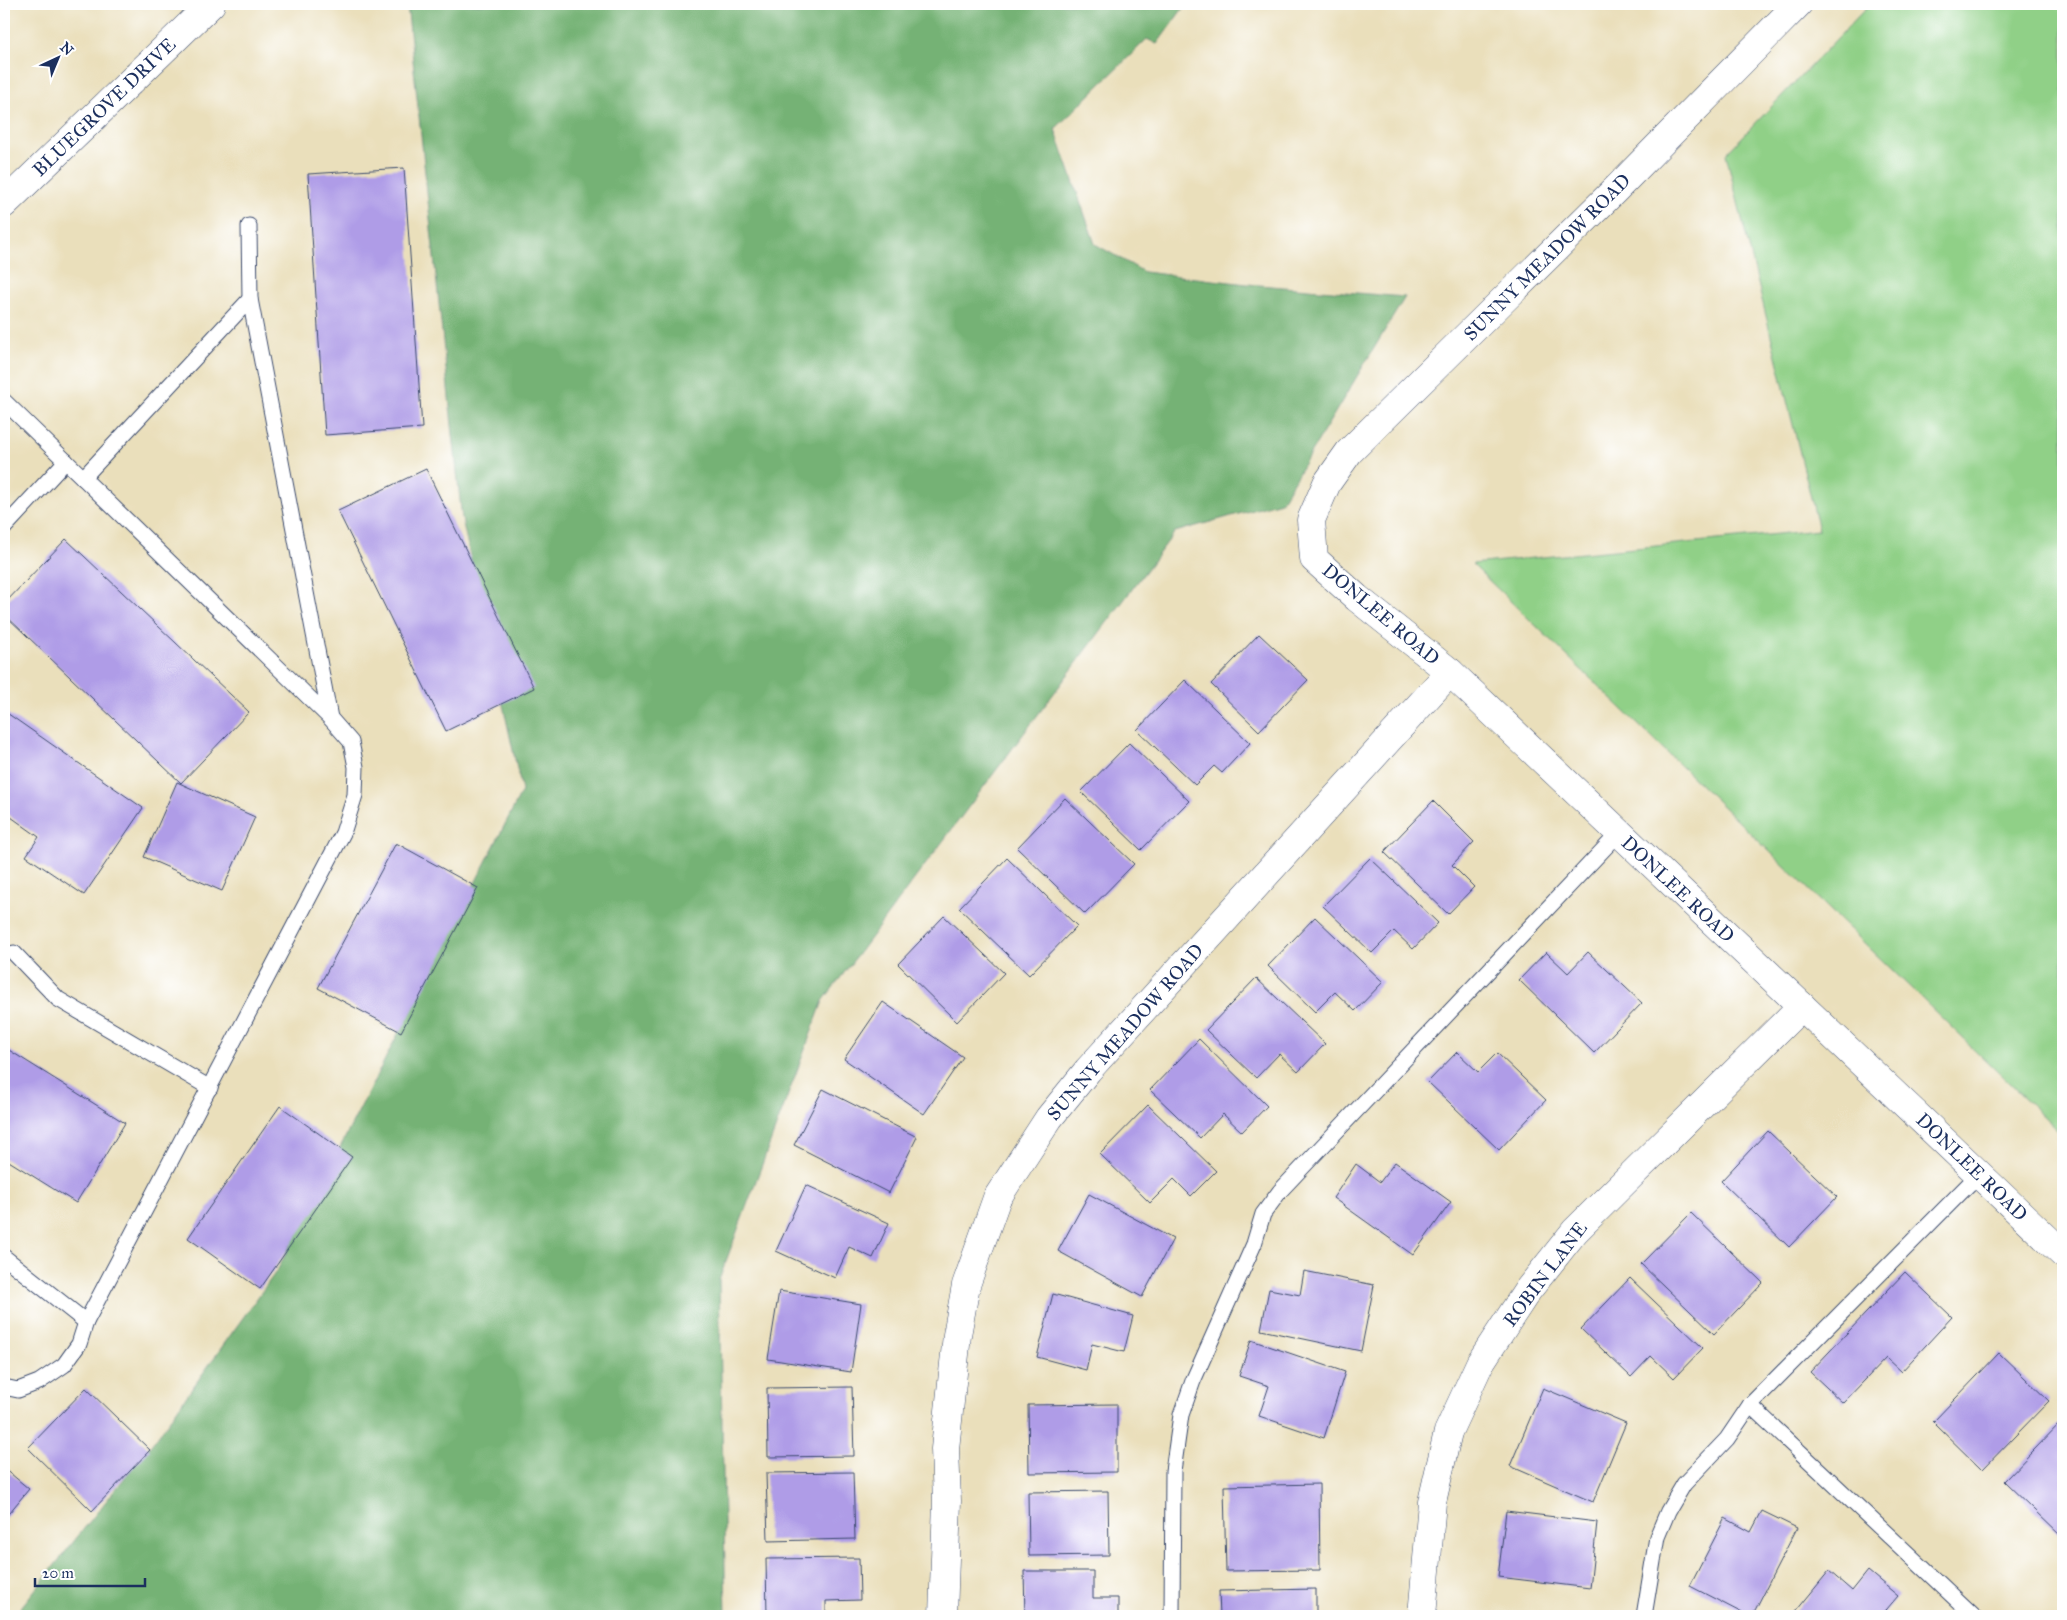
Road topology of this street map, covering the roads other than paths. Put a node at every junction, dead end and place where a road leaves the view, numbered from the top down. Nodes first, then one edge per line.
1 (1798, 4) edge
2 (207, 8) edge
3 (4, 204) edge
4 (249, 226) dead end
5 (250, 299) junction
6 (4, 402) edge
7 (66, 462) junction
8 (83, 478) junction
9 (1311, 520) joint
10 (4, 528) edge
11 (1450, 672) junction
12 (330, 718) junction
13 (1619, 832) junction
14 (14, 953) dead end
15 (1802, 1006) junction
16 (210, 1088) junction
17 (1979, 1174) junction
18 (2063, 1254) edge
19 (4, 1256) edge
20 (86, 1322) junction
21 (4, 1387) edge
22 (1750, 1405) junction
23 (942, 1616) edge
24 (1172, 1616) edge
25 (1422, 1616) edge
26 (1644, 1616) edge
27 (1974, 1616) edge

1 - 9 street, SUNNY MEADOW ROAD
2 - 3 street, BLUEGROVE DRIVE
4 - 5 lane
5 - 8 lane
5 - 12 lane
6 - 7 lane
7 - 8 lane
7 - 10 lane
8 - 12 lane
9 - 11 street, DONLEE ROAD
11 - 13 street, DONLEE ROAD
11 - 23 street, SUNNY MEADOW ROAD
12 - 16 lane
13 - 15 street, DONLEE ROAD
13 - 24 lane
14 - 16 lane
15 - 17 street, DONLEE ROAD
15 - 25 street, ROBIN LANE
16 - 20 lane
17 - 18 street, DONLEE ROAD
17 - 22 lane
19 - 20 lane
20 - 21 lane
22 - 26 lane
22 - 27 lane

